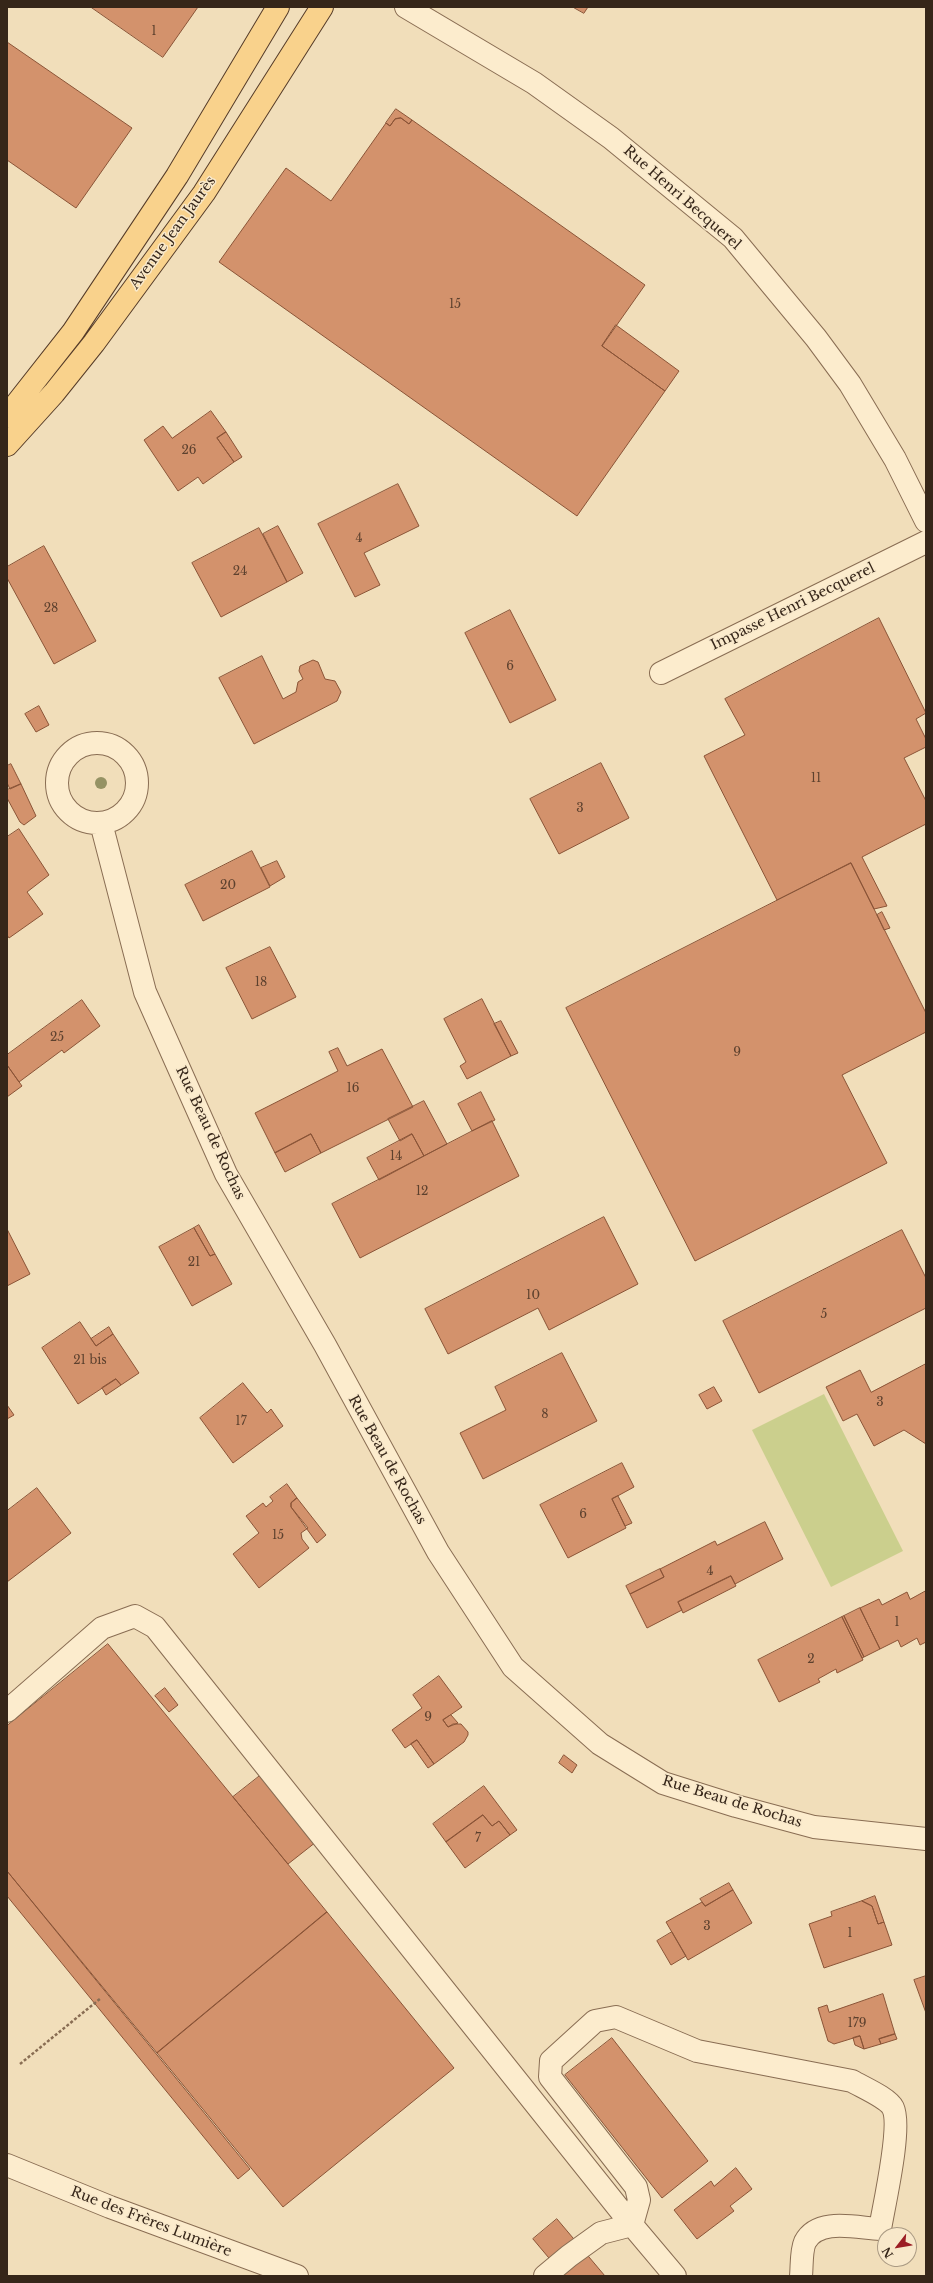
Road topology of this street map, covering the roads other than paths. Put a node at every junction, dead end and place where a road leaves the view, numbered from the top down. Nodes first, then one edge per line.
1 (278, 7) edge
2 (322, 7) edge
3 (406, 7) edge
4 (7, 416) edge
5 (7, 445) edge
6 (926, 521) edge
7 (926, 542) edge
8 (661, 673) dead end
9 (100, 823) dead end
10 (7, 1711) edge
11 (926, 1839) edge
12 (7, 2165) edge
13 (632, 2224) junction
14 (297, 2276) edge
15 (545, 2276) edge
16 (675, 2276) edge
17 (800, 2276) edge

1 - 4 main road, Avenue Jean Jaurès
2 - 5 main road, Avenue Jean Jaurès
3 - 6 street, Rue Henri Becquerel
7 - 8 street, Impasse Henri Becquerel
9 - 11 street, Rue Beau de Rochas
10 - 13 street
12 - 14 street, Rue des Frères Lumière
13 - 15 street
13 - 16 street
13 - 17 street

